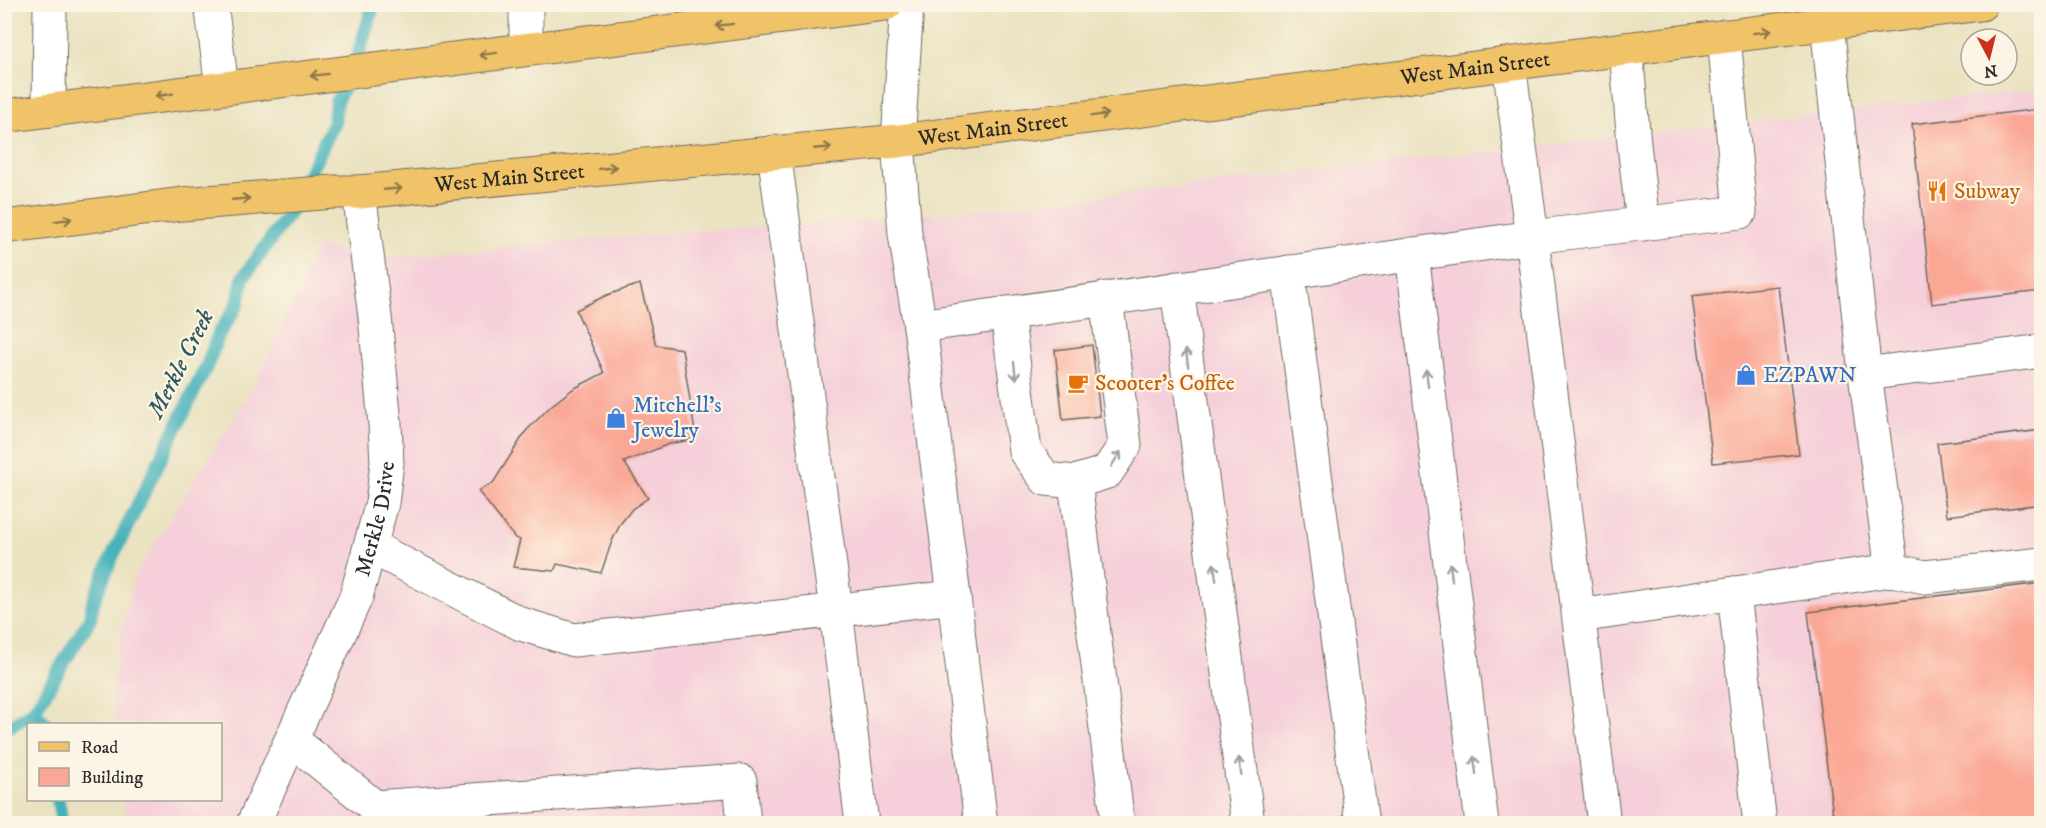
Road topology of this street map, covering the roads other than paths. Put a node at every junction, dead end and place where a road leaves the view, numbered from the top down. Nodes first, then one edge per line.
1 (50, 4) edge
2 (211, 4) edge
3 (526, 4) edge
4 (886, 4) edge
5 (908, 4) edge
6 (1981, 4) edge
7 (1827, 24) junction
8 (1724, 36) junction
9 (526, 49) junction
10 (1626, 49) junction
11 (1509, 64) junction
12 (222, 87) junction
13 (49, 110) junction
14 (4, 116) edge
15 (898, 141) junction
16 (774, 152) junction
17 (346, 192) junction
18 (1643, 224) junction
19 (4, 227) edge
20 (1532, 237) junction
21 (1412, 254) junction
22 (1288, 272) junction
23 (1178, 288) junction
24 (1106, 298) junction
25 (1007, 313) junction
26 (920, 326) junction
27 (2042, 351) edge
28 (1865, 375) junction
29 (1076, 482) junction
30 (371, 547) junction
31 (2042, 564) edge
32 (1892, 570) junction
33 (1734, 593) junction
34 (954, 597) junction
35 (836, 610) junction
36 (1579, 616) junction
37 (292, 740) junction
38 (376, 815) edge
39 (253, 824) edge
40 (744, 824) edge
41 (862, 824) edge
42 (981, 824) edge
43 (1118, 824) edge
44 (1248, 824) edge
45 (1362, 824) edge
46 (1482, 824) edge
47 (1604, 824) edge
48 (1760, 824) edge

1 - 13 street
2 - 12 street
3 - 9 street
4 -> 9 main road
5 - 15 street
6 - 7 main road, West Main Street
8 -> 7 main road, West Main Street
7 - 28 street
8 - 10 main road, West Main Street
8 - 18 street
9 -> 12 main road
10 - 11 main road, West Main Street
10 - 18 street
15 -> 11 main road, West Main Street
11 - 20 street
12 -> 13 main road
13 - 14 main road
16 -> 15 main road, West Main Street
15 - 26 street
17 -> 16 main road, West Main Street
16 - 35 street
19 -> 17 main road, West Main Street
17 - 30 street, Merkle Drive
18 - 20 street
20 - 21 street
20 - 36 street
21 - 22 street
46 -> 21 street
22 - 23 street
22 - 45 street
23 - 24 street
44 -> 23 street
24 - 25 street
29 -> 24 street
25 - 26 street
25 -> 29 street
26 - 34 street
27 - 28 street
28 - 32 street
29 - 43 street
30 - 35 street
30 - 37 street, Merkle Drive
31 - 32 street
32 - 33 street
33 - 36 street
33 - 48 street
34 - 35 street
34 - 42 street
35 - 41 street
36 - 47 street
37 - 38 street
37 - 39 street, Merkle Drive
38 - 40 street

